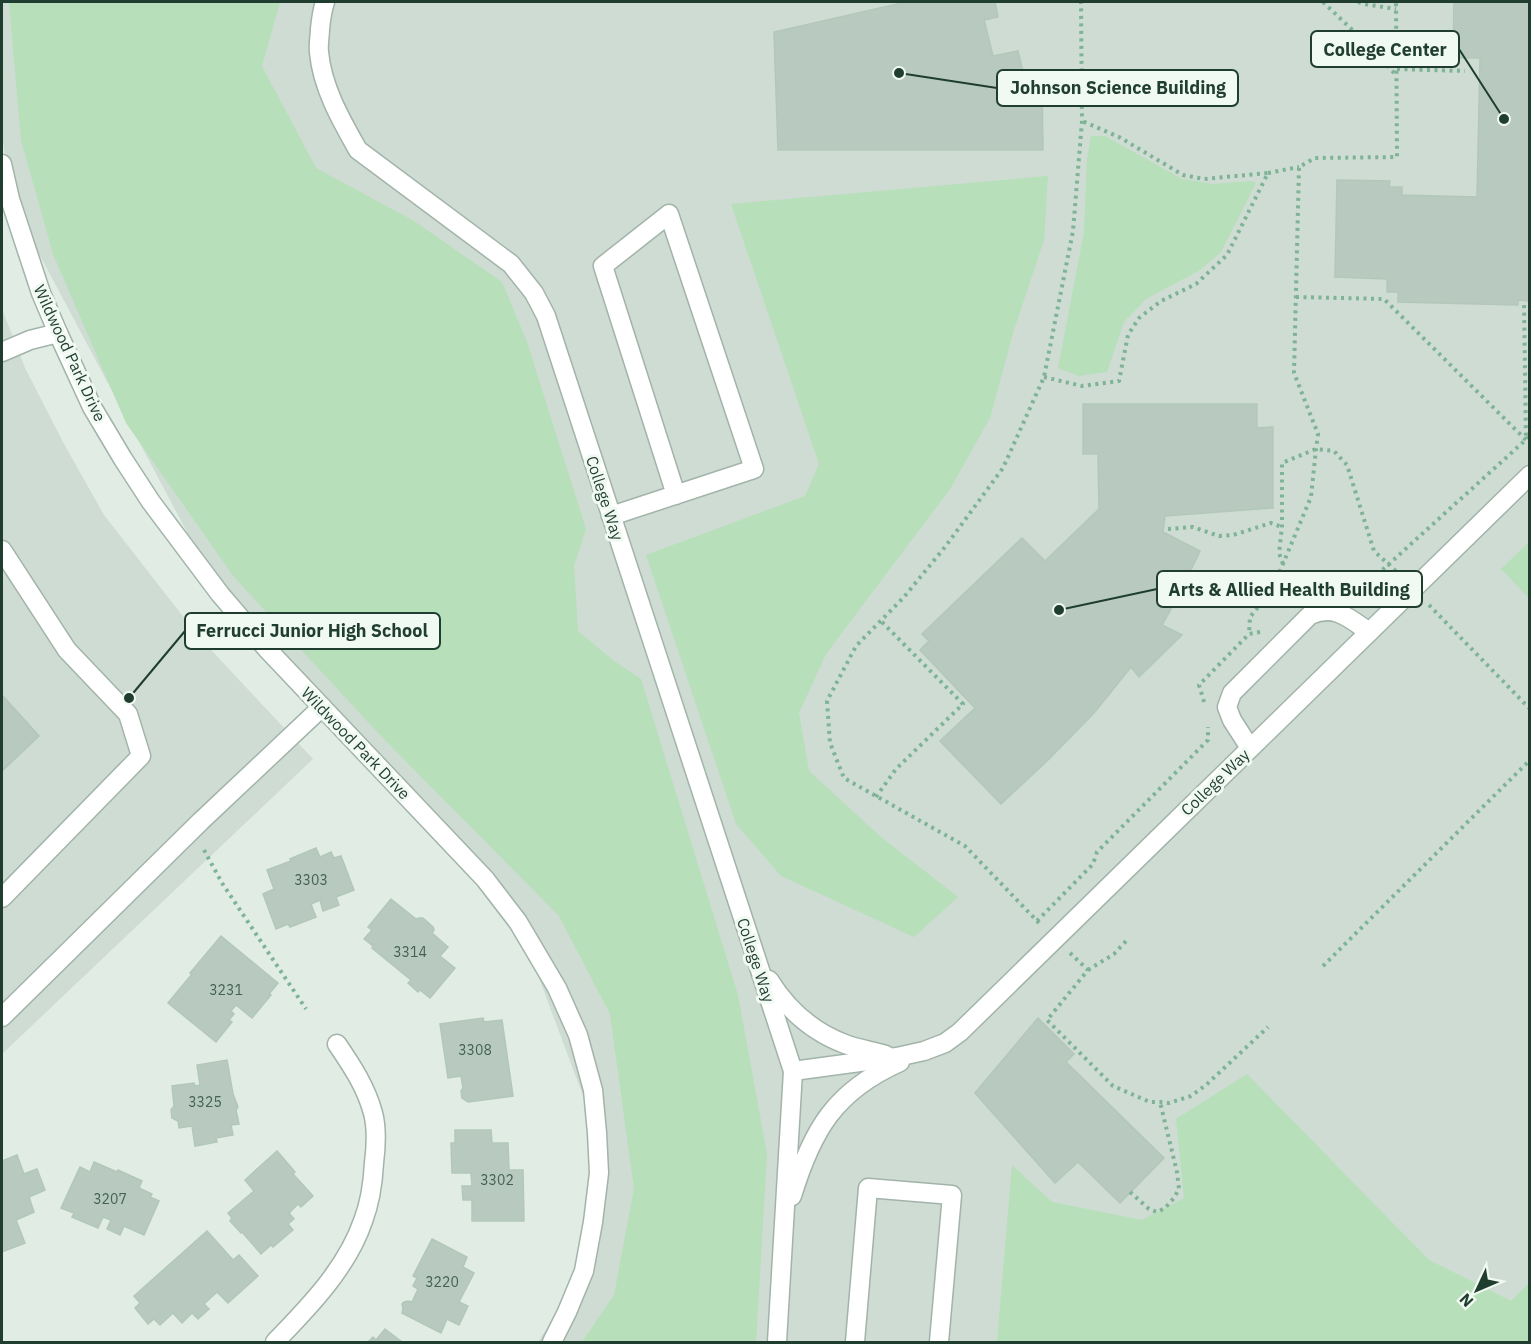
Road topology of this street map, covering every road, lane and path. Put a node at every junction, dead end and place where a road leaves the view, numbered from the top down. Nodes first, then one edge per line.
1 (325, 2) edge
2 (1081, 2) edge
3 (1323, 2) edge
4 (1358, 2) edge
5 (1396, 2) edge
6 (1396, 9) junction
7 (1396, 69) junction
8 (1464, 71) dead end
9 (1396, 76) junction
10 (1082, 121) junction
11 (2, 164) edge
12 (1299, 167) junction
13 (1268, 173) junction
14 (1295, 297) junction
15 (1524, 301) dead end
16 (57, 333) junction
17 (1527, 350) edge
18 (2, 352) edge
19 (1044, 377) junction
20 (1530, 436) edge
21 (1526, 440) junction
22 (1316, 449) junction
23 (1530, 474) edge
24 (676, 495) junction
25 (611, 516) junction
26 (1282, 527) junction
27 (1168, 528) dead end
28 (2, 550) edge
29 (1388, 564) junction
30 (1283, 565) junction
31 (1414, 587) junction
32 (1345, 592) dead end
33 (881, 621) junction
34 (1265, 631) dead end
35 (1369, 632) junction
36 (1249, 634) junction
37 (322, 707) junction
38 (1206, 708) dead end
39 (1530, 709) edge
40 (1209, 719) dead end
41 (1250, 748) junction
42 (1530, 760) edge
43 (876, 797) junction
44 (204, 849) dead end
45 (2, 897) edge
46 (1037, 921) junction
47 (1055, 939) junction
48 (1128, 939) dead end
49 (755, 957) junction
50 (1323, 966) dead end
51 (1088, 970) junction
52 (306, 1009) dead end
53 (2, 1017) edge
54 (1268, 1027) dead end
55 (337, 1044) dead end
56 (924, 1052) junction
57 (897, 1057) junction
58 (793, 1071) junction
59 (1160, 1102) junction
60 (1130, 1192) dead end
61 (784, 1224) junction
62 (276, 1342) edge
63 (552, 1342) edge
64 (777, 1342) edge
65 (855, 1342) edge
66 (939, 1342) edge

1 - 25 street, College Way
2 - 10 path
3 - 9 path
4 - 6 path
5 - 6 path
6 - 7 path
7 - 8 path
7 - 9 path
9 - 12 path
10 - 13 path
10 - 19 path
11 - 16 street, Wildwood Park Drive
12 - 13 path
12 - 14 path
13 - 19 path
14 - 21 path
14 - 22 path
15 - 17 path
16 - 18 street
16 - 37 street, Wildwood Park Drive
17 - 21 path
19 - 33 path
20 - 21 path
21 - 29 path
22 - 26 path
22 - 29 path
22 - 30 path
23 - 31 street, College Way
24 - 24 street
24 - 25 street
25 - 49 street, College Way
26 - 27 path
26 - 30 path
28 - 45 street
29 - 31 path
29 - 32 path
30 - 36 path
31 - 35 street, College Way
31 - 39 path
33 - 43 path
33 - 43 path
34 - 36 path
35 - 41 street, College Way
35 - 41 street
36 - 38 path
37 - 53 street
37 - 63 street, Wildwood Park Drive
40 - 46 path
41 - 47 street, College Way
42 - 50 path
43 - 46 path
44 - 52 path
46 - 47 path
47 - 51 path
47 - 56 street, College Way
48 - 51 path
49 - 57 street
49 - 58 street, College Way
51 - 59 path
54 - 59 path
55 - 62 street
56 - 57 street, College Way
56 - 61 street
57 - 58 street, College Way
58 - 61 street
59 - 60 path
61 - 64 street
65 - 66 street

